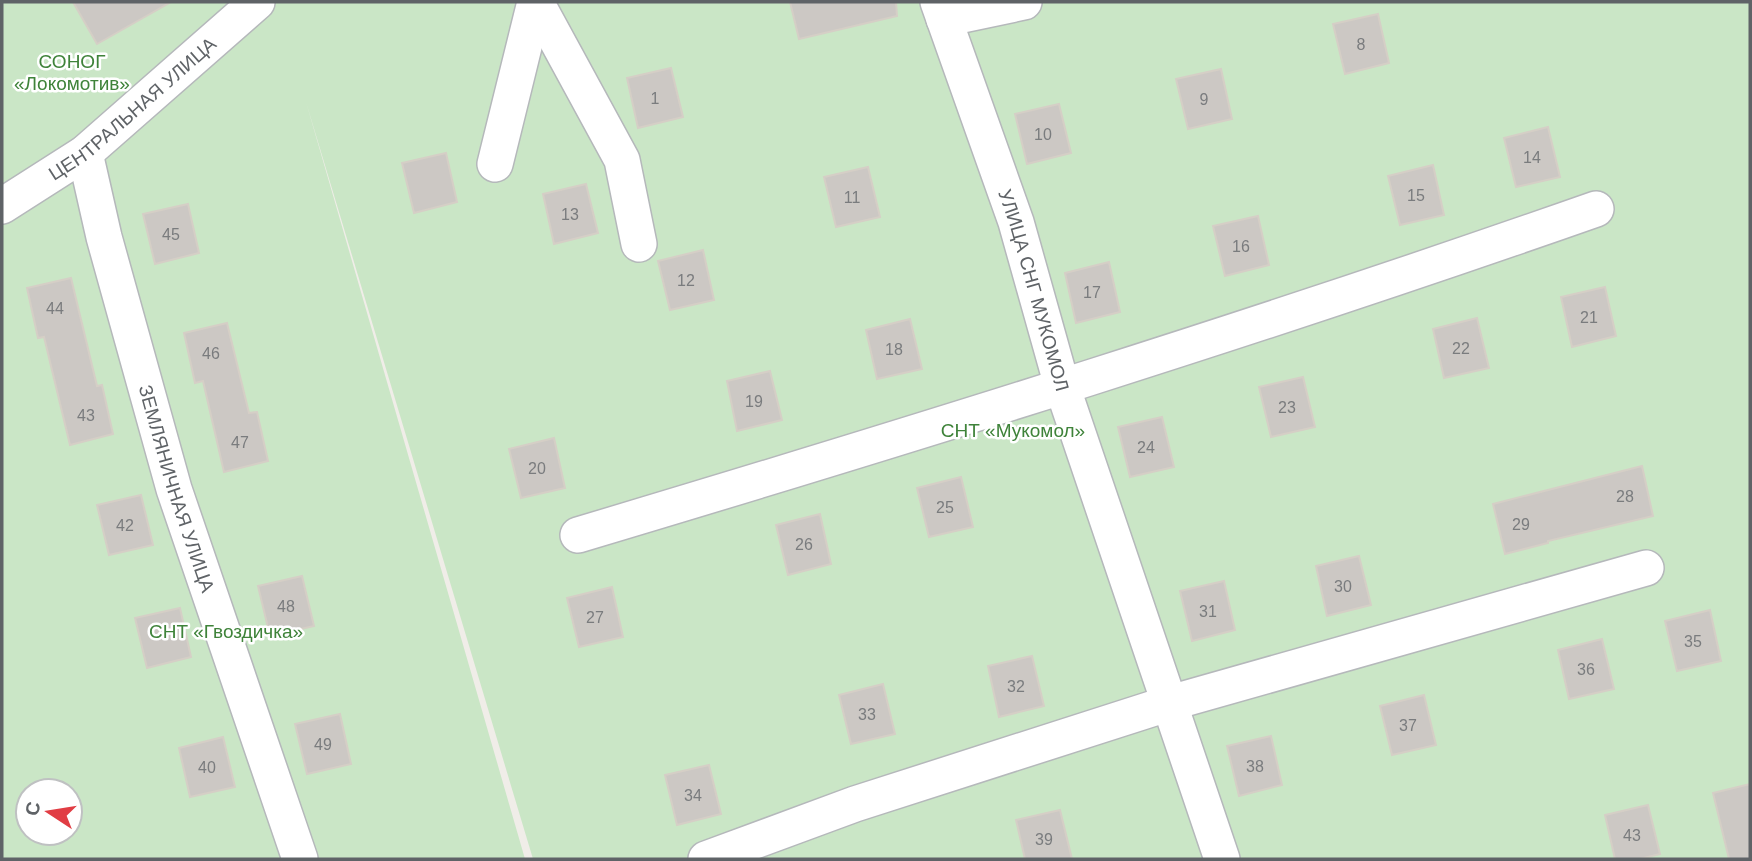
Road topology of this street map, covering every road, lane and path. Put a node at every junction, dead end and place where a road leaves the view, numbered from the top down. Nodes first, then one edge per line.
1 (257, 2) edge
2 (536, 2) edge
3 (1024, 2) edge
4 (941, 10) edge
5 (85, 153) junction
6 (495, 164) dead end
7 (2, 206) edge
8 (1596, 209) dead end
9 (639, 244) dead end
10 (1062, 386) junction
11 (578, 535) dead end
12 (1646, 568) dead end
13 (1170, 703) junction
14 (300, 859) edge
15 (705, 859) edge
16 (1222, 859) edge

1 - 5 street, ЦЕНТРАЛЬНАЯ УЛИЦА
2 - 6 street
2 - 9 street
3 - 4 street
4 - 10 street, УЛИЦА СНГ МУКОМОЛ
5 - 7 street, ЦЕНТРАЛЬНАЯ УЛИЦА
5 - 14 street, ЗЕМЛЯНИЧНАЯ УЛИЦА
8 - 10 street
10 - 11 street
10 - 13 street, УЛИЦА СНГ МУКОМОЛ
12 - 13 street
13 - 15 street
13 - 16 street, УЛИЦА СНГ МУКОМОЛ

